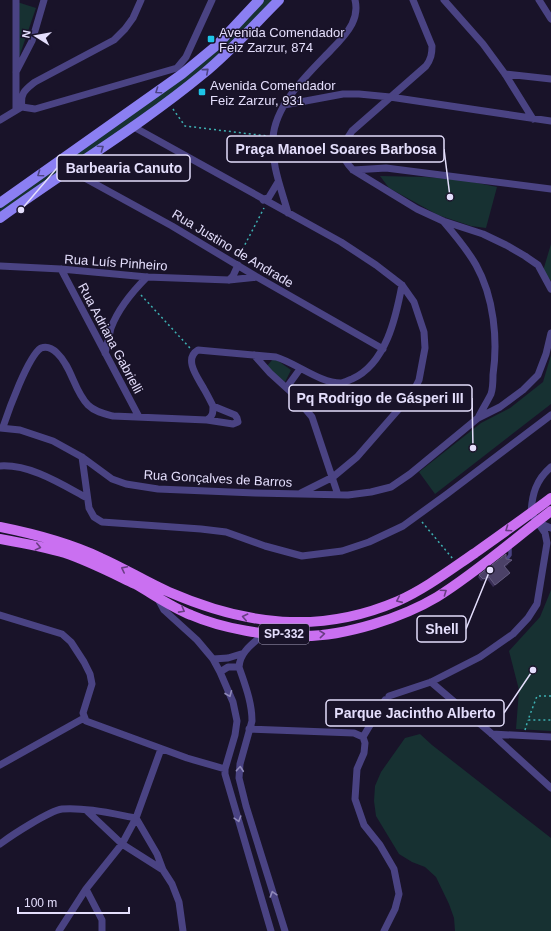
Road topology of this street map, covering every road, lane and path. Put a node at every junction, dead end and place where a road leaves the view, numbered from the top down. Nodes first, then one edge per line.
1 (16, 0) edge
2 (44, 0) edge
3 (141, 0) edge
4 (212, 0) edge
5 (259, 0) edge
6 (279, 0) edge
7 (355, 0) edge
8 (413, 0) edge
9 (444, 0) edge
10 (539, 0) edge
11 (551, 19) edge
12 (180, 71) junction
13 (15, 74) junction
14 (505, 74) junction
15 (551, 79) edge
16 (390, 97) junction
17 (167, 101) junction
18 (284, 105) junction
19 (19, 108) junction
20 (534, 119) junction
21 (0, 120) edge
22 (551, 121) edge
23 (132, 126) junction
24 (273, 139) junction
25 (344, 142) junction
26 (70, 170) junction
27 (354, 170) junction
28 (278, 182) junction
29 (551, 189) edge
30 (265, 201) junction
31 (0, 203) edge
32 (288, 212) junction
33 (0, 218) edge
34 (443, 221) junction
35 (237, 264) junction
36 (0, 266) edge
37 (61, 270) junction
38 (147, 277) junction
39 (257, 277) junction
40 (229, 280) junction
41 (402, 285) junction
42 (136, 289) junction
43 (551, 289) edge
44 (551, 333) edge
45 (383, 348) junction
46 (194, 352) junction
47 (105, 353) junction
48 (254, 355) junction
49 (300, 369) junction
50 (287, 387) junction
51 (491, 393) junction
52 (213, 406) junction
53 (500, 406) junction
54 (551, 415) edge
55 (139, 417) junction
56 (478, 418) junction
57 (207, 420) junction
58 (1, 427) edge
59 (82, 457) junction
60 (0, 466) edge
61 (551, 467) edge
62 (333, 477) junction
63 (299, 494) junction
64 (338, 495) junction
65 (87, 498) junction
66 (551, 498) edge
67 (551, 511) edge
68 (417, 516) junction
69 (534, 518) junction
70 (0, 527) edge
71 (551, 528) edge
72 (551, 534) edge
73 (0, 538) edge
74 (547, 543) junction
75 (509, 544) junction
76 (508, 559) edge
77 (458, 565) junction
78 (478, 576) edge
79 (466, 577) junction
80 (157, 597) junction
81 (0, 615) edge
82 (264, 633) junction
83 (241, 654) junction
84 (213, 659) junction
85 (239, 667) junction
86 (220, 672) junction
87 (431, 682) junction
88 (551, 696) edge
89 (84, 718) junction
90 (551, 720) edge
91 (249, 729) junction
92 (492, 734) junction
93 (363, 737) junction
94 (551, 737) edge
95 (160, 749) junction
96 (0, 765) edge
97 (225, 769) junction
98 (551, 788) edge
99 (86, 810) junction
100 (136, 818) junction
101 (0, 844) edge
102 (122, 844) junction
103 (163, 870) junction
104 (86, 889) junction
105 (60, 931) edge
106 (102, 931) edge
107 (183, 931) edge
108 (271, 931) edge
109 (285, 931) edge
110 (384, 931) edge

1 - 13 street
2 - 13 street
3 - 19 street
4 - 12 street
5 - 12 main road
17 -> 6 main road
7 - 18 street
8 - 16 street
9 - 14 street
10 - 11 street
12 - 19 street
12 -> 31 main road
13 - 19 street
14 - 15 street
14 - 20 street
16 - 18 street
16 - 20 street
16 - 25 street
17 - 23 main road
17 - 24 path
18 - 24 street
19 - 21 street
20 - 22 street
26 -> 23 main road
23 - 30 street, Rua Gonçalves de Barros
24 - 25 path
24 - 28 street
25 - 27 street
26 - 33 main road
26 - 35 street, Rua Justino de Andrade
27 - 29 street
27 - 34 street
28 - 30 street
28 - 32 street
30 - 32 street, Rua Gonçalves de Barros
30 - 35 path
32 - 41 street, Rua Gonçalves de Barros
34 - 43 street
34 - 51 street
35 - 39 street, Rua Justino de Andrade
35 - 40 street
36 - 37 street, Rua Luís Pinheiro
37 - 38 street, Rua Luís Pinheiro
37 - 47 street, Rua Adriana Gabrielli
38 - 40 street, Rua Luís Pinheiro
38 - 42 street
39 - 40 street, Rua Luís Pinheiro
39 - 45 street, Rua Justino de Andrade
41 - 45 street
41 - 62 street, Rua Gonçalves de Barros
42 - 46 path
42 - 47 street
44 - 53 street
45 - 49 street
46 - 48 street
46 - 52 street
47 - 55 street, Rua Adriana Gabrielli
48 - 49 street
48 - 50 street
49 - 50 street
50 - 62 street
51 - 53 street
51 - 56 street
52 - 57 street
52 - 57 street
53 - 56 street
54 - 68 street
55 - 57 street
55 - 58 street
56 - 64 street
58 - 59 street, Rua Gonçalves de Barros
59 - 63 street, Rua Gonçalves de Barros
59 - 65 street
60 - 65 street
61 - 69 street
62 - 63 street, Rua Gonçalves de Barros
62 - 64 street
63 - 64 street
65 - 68 street
66 - 69 main road, SP-332
67 - 69 main road, SP-332
68 - 77 path
69 - 71 street
69 - 74 street
69 - 75 main road, SP-332
69 -> 77 main road, SP-332
77 -> 70 main road, SP-332
72 - 74 street
73 -> 80 main road, SP-332
74 - 87 street
75 - 76 lane
75 - 79 main road, SP-332
78 - 79 lane
82 -> 79 main road, SP-332
80 -> 82 main road, SP-332
80 - 84 street
81 - 89 street
82 - 83 street
83 - 84 street
83 - 85 street
84 - 86 street
85 - 86 street
85 - 91 street
86 -> 97 street
87 - 92 street
87 - 93 street
88 - 90 path
89 - 95 street
89 - 96 street
91 - 93 street
109 -> 91 street
92 - 94 street
92 - 98 street
93 - 110 street
95 - 97 street
95 - 100 street
97 -> 108 street
99 - 100 street
99 - 101 street
99 - 102 street
100 - 102 street
100 - 103 street
102 - 103 street
102 - 104 street
103 - 107 street
104 - 105 street
104 - 106 street

